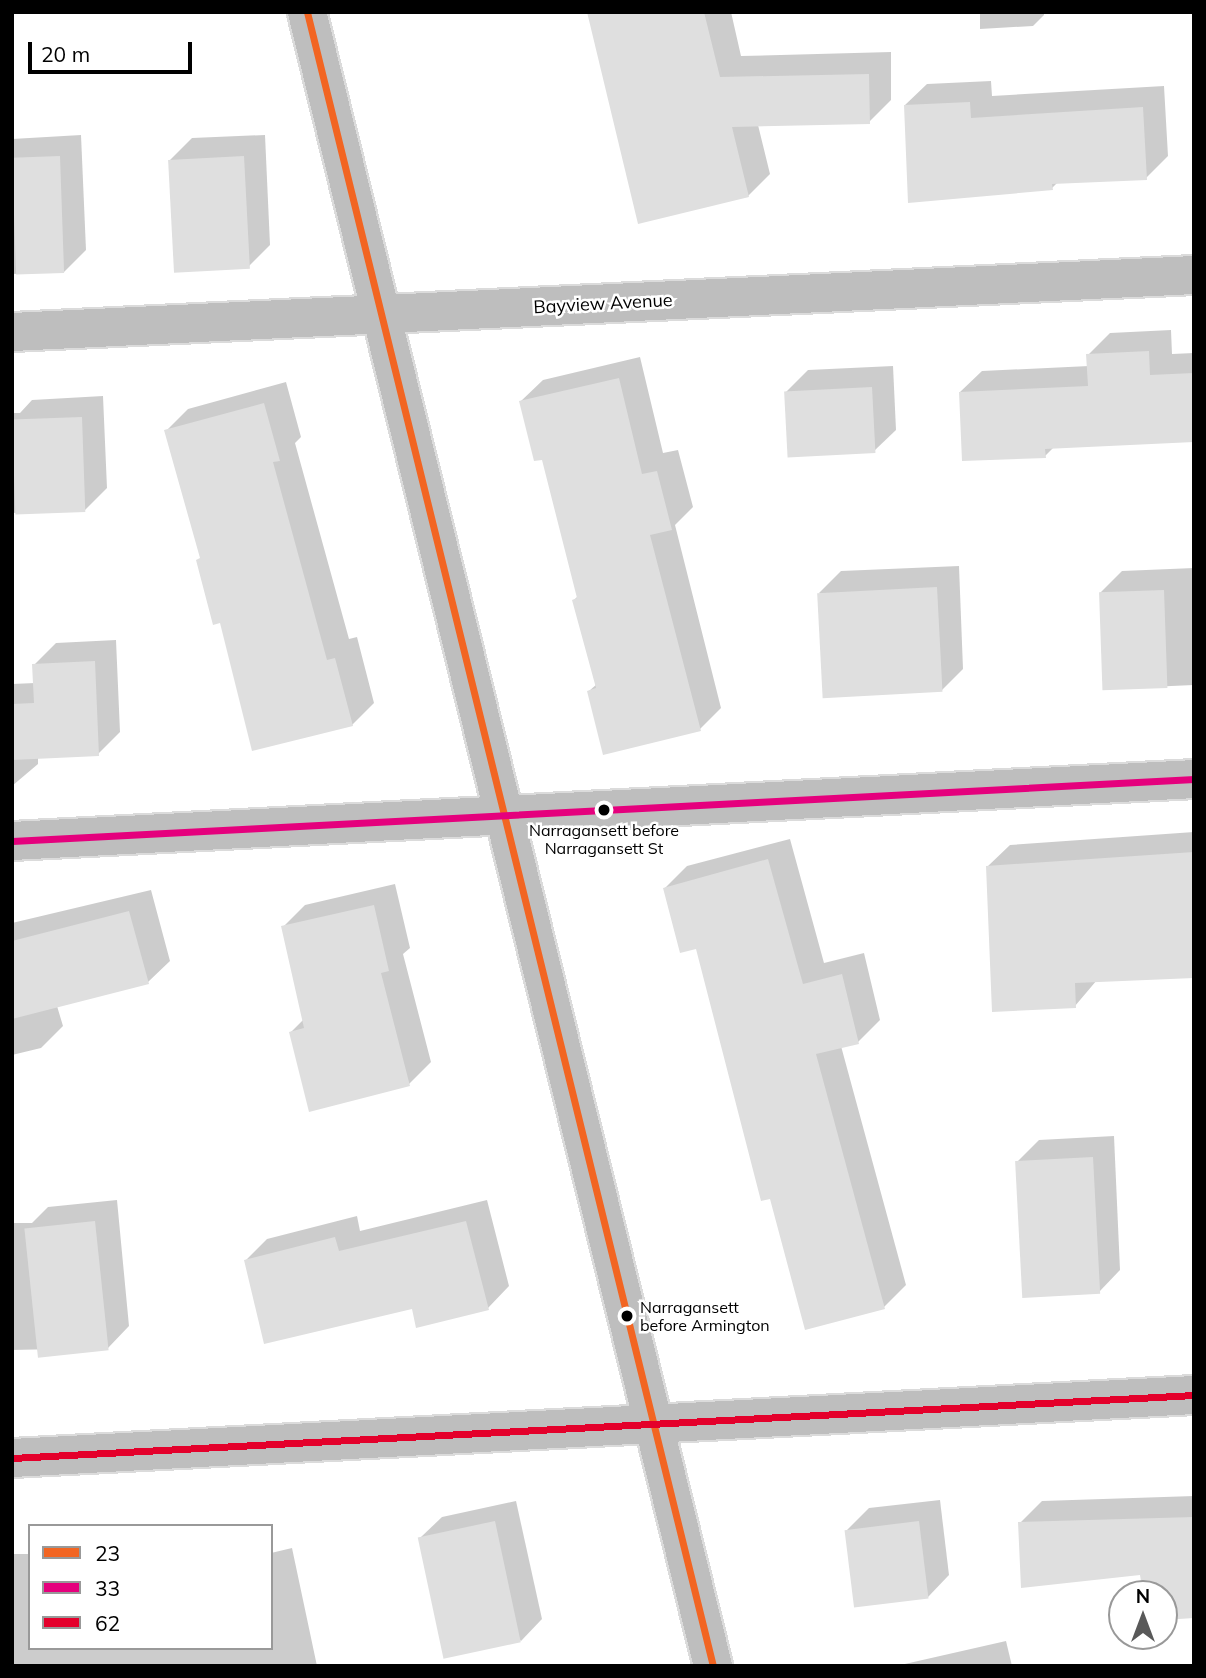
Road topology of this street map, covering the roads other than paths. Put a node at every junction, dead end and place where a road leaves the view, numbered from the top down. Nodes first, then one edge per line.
1 (307, 12) edge
2 (1194, 275) edge
3 (383, 313) junction
4 (12, 332) edge
5 (1194, 779) edge
6 (505, 815) junction
7 (12, 841) edge
8 (1194, 1395) edge
9 (651, 1426) junction
10 (12, 1458) edge
11 (713, 1666) edge

1 - 3 street
2 - 3 street, Bayview Avenue
3 - 4 street, Bayview Avenue
3 - 6 street
5 - 6 street
6 - 7 street
6 - 9 street
8 - 9 street
9 - 10 street
9 - 11 street

